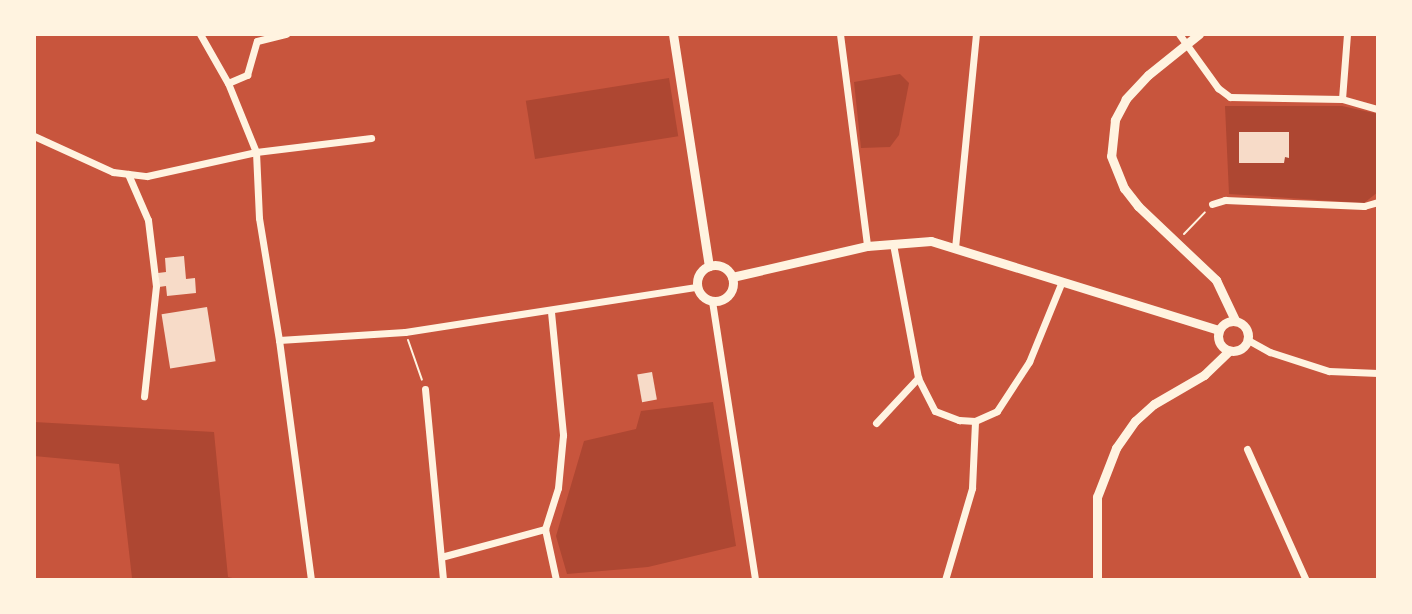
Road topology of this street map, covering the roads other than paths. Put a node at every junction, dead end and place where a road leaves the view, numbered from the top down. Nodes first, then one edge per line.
1 (200, 34) edge
2 (286, 34) edge
3 (673, 34) edge
4 (840, 34) edge
5 (976, 34) edge
6 (1179, 34) edge
7 (1199, 34) edge
8 (1347, 34) edge
9 (1188, 44) junction
10 (228, 83) junction
11 (1342, 99) junction
12 (1378, 109) edge
13 (34, 136) edge
14 (371, 138) dead end
15 (256, 152) junction
16 (128, 174) junction
17 (1378, 202) edge
18 (1212, 204) road end
19 (893, 244) junction
20 (867, 246) junction
21 (955, 248) junction
22 (709, 266) junction
23 (732, 277) junction
24 (1062, 281) junction
25 (697, 287) junction
26 (712, 301) junction
27 (551, 312) junction
28 (1235, 320) junction
29 (1219, 330) junction
30 (279, 340) junction
31 (1248, 340) junction
32 (1229, 351) junction
33 (1378, 373) edge
34 (918, 378) junction
35 (425, 389) road end
36 (144, 396) dead end
37 (975, 421) junction
38 (876, 423) dead end
39 (1247, 449) dead end
40 (545, 529) junction
41 (441, 557) junction
42 (311, 580) edge
43 (443, 580) edge
44 (556, 580) edge
45 (755, 580) edge
46 (945, 580) edge
47 (1097, 580) edge
48 (1306, 580) edge

1 - 10 street
2 - 10 street
3 - 22 street
4 - 20 street
5 - 21 street
6 - 9 street
7 - 9 street
8 - 11 street
9 - 11 street
9 - 28 street
10 - 15 street
11 - 12 street
13 - 16 street
14 - 15 street
15 - 16 street
15 - 30 street
16 - 36 street
17 - 18 street
19 - 20 street
19 - 21 street
19 - 34 street
20 - 23 street
21 - 24 street
22 - 23 street
22 - 25 street
23 - 26 street
24 - 29 street
24 - 37 street
25 - 26 street
25 - 27 street
26 - 45 street
27 - 30 street
27 - 40 street
28 - 29 street
28 - 31 street
29 - 32 street
30 - 42 street
31 - 32 street
31 - 33 street
32 - 47 street
34 - 37 street
34 - 38 street
35 - 41 street
37 - 46 street
39 - 48 street
40 - 41 street
40 - 44 street
41 - 43 street

